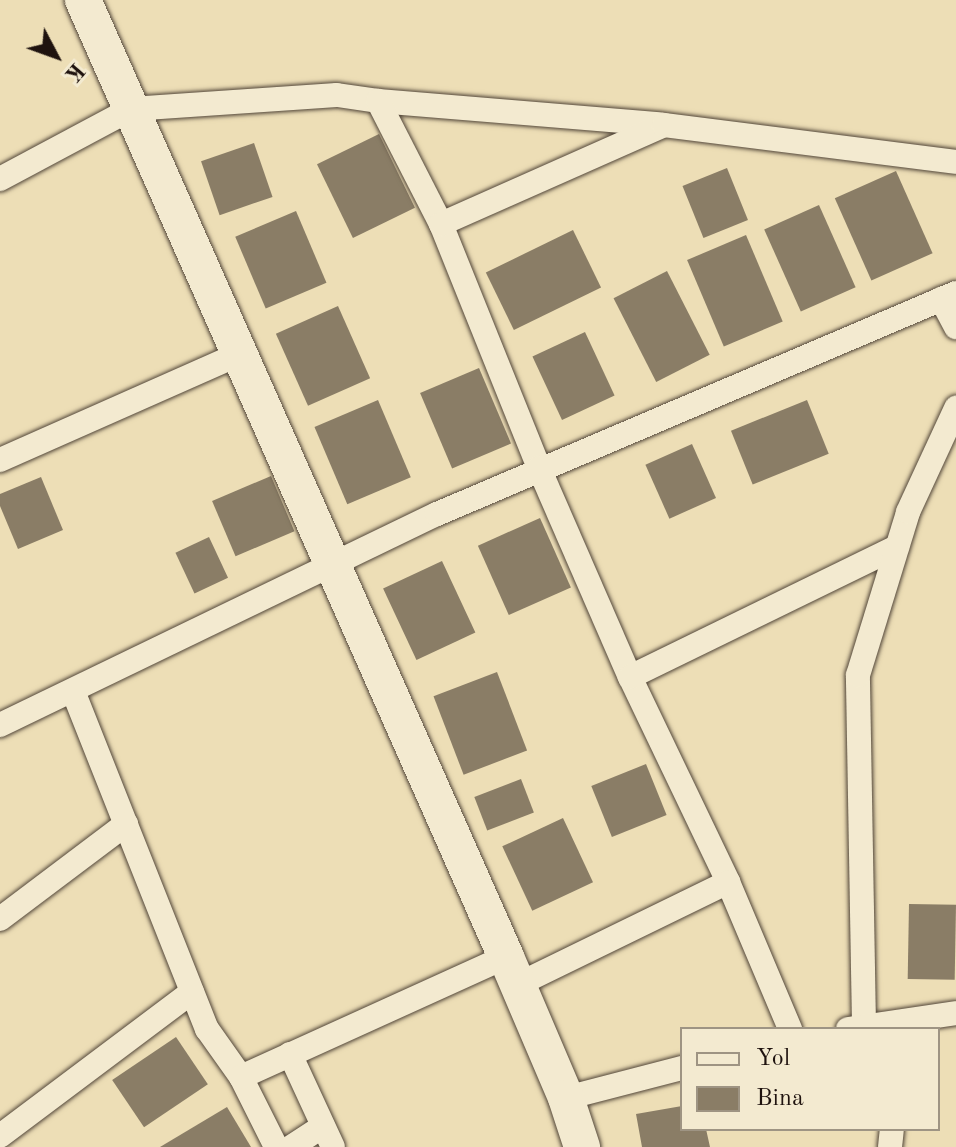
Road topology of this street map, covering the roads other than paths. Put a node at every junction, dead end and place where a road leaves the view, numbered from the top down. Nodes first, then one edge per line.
1 (83, 0) edge
2 (378, 101) junction
3 (131, 109) junction
4 (664, 125) junction
5 (956, 162) edge
6 (0, 179) edge
7 (441, 224) junction
8 (949, 296) edge
9 (956, 327) edge
10 (241, 353) junction
11 (956, 408) edge
12 (0, 460) edge
13 (539, 468) junction
14 (897, 547) junction
15 (334, 566) junction
16 (630, 677) junction
17 (73, 691) junction
18 (0, 725) edge
19 (126, 824) junction
20 (728, 882) junction
21 (0, 919) edge
22 (512, 971) junction
23 (192, 992) junction
24 (956, 1013) edge
25 (906, 1024) edge
26 (789, 1027) edge
27 (856, 1027) edge
28 (290, 1054) junction
29 (680, 1069) edge
30 (241, 1077) junction
31 (566, 1098) junction
32 (0, 1136) edge
33 (328, 1136) edge
34 (276, 1147) edge
35 (291, 1147) edge
36 (582, 1147) edge

1 - 3 street
2 - 3 street
2 - 4 street
2 - 7 street
3 - 6 street
3 - 10 street
4 - 5 street
4 - 7 street
7 - 13 street
8 - 9 street
8 - 13 street
10 - 12 street
10 - 15 street
11 - 14 street
13 - 15 street
13 - 16 street
14 - 16 street
14 - 27 street
15 - 17 street
15 - 22 street
16 - 20 street
17 - 18 street
17 - 19 street
19 - 21 street
19 - 23 street
20 - 22 street
20 - 26 street
22 - 28 street
22 - 31 street
23 - 30 street
23 - 32 street
24 - 25 street
25 - 27 street
28 - 30 street
28 - 33 street
29 - 31 street
30 - 34 street
31 - 36 street
33 - 35 street

